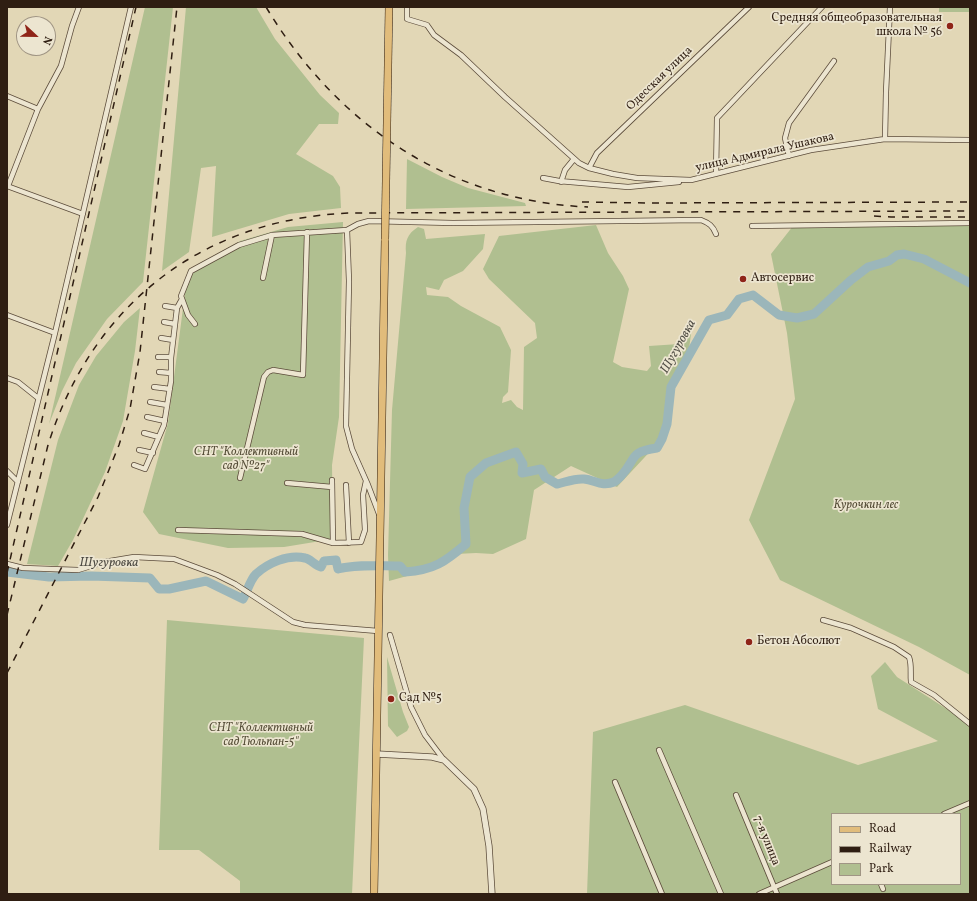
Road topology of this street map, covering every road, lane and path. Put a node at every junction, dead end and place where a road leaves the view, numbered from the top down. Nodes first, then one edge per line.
1 (80, 7) edge
2 (131, 7) edge
3 (389, 7) edge
4 (407, 7) edge
5 (749, 7) edge
6 (822, 7) edge
7 (890, 7) edge
8 (834, 61) dead end
9 (7, 96) edge
10 (38, 109) junction
11 (885, 139) junction
12 (970, 140) edge
13 (789, 156) junction
14 (574, 159) junction
15 (590, 168) junction
16 (716, 174) junction
17 (543, 178) dead end
18 (691, 180) junction
19 (561, 182) junction
20 (7, 186) edge
21 (83, 214) junction
22 (970, 223) edge
23 (752, 226) dead end
24 (347, 230) junction
25 (307, 232) junction
26 (272, 234) junction
27 (716, 234) dead end
28 (263, 278) dead end
29 (182, 299) junction
30 (165, 306) dead end
31 (177, 308) junction
32 (7, 315) edge
33 (164, 322) dead end
34 (175, 324) junction
35 (195, 324) dead end
36 (54, 333) junction
37 (161, 338) dead end
38 (173, 340) junction
39 (158, 356) dead end
40 (171, 357) junction
41 (160, 372) dead end
42 (171, 373) junction
43 (7, 378) edge
44 (154, 387) dead end
45 (170, 389) junction
46 (38, 398) junction
47 (150, 402) dead end
48 (167, 405) junction
49 (147, 418) dead end
50 (165, 421) junction
51 (144, 433) dead end
52 (159, 437) junction
53 (139, 450) dead end
54 (153, 453) junction
55 (134, 465) dead end
56 (7, 471) edge
57 (240, 478) dead end
58 (332, 480) dead end
59 (366, 481) junction
60 (18, 482) junction
61 (287, 483) dead end
62 (346, 485) dead end
63 (332, 487) junction
64 (380, 518) junction
65 (7, 525) edge
66 (178, 530) dead end
67 (333, 543) junction
68 (349, 543) junction
69 (7, 564) edge
70 (823, 620) dead end
71 (378, 631) junction
72 (390, 635) dead end
73 (970, 724) edge
74 (659, 750) dead end
75 (376, 754) junction
76 (444, 760) junction
77 (616, 782) dead end
78 (736, 795) dead end
79 (970, 803) edge
80 (946, 813) edge
81 (831, 862) edge
82 (774, 887) junction
83 (374, 894) edge
84 (492, 894) edge
85 (662, 894) edge
86 (721, 894) edge
87 (759, 894) edge
88 (778, 894) edge

1 - 10 street
2 - 21 street
3 - 64 main road, bridge
4 - 14 street, улица Адмирала Ушакова
5 - 15 street, Одесская улица
6 - 16 street
7 - 11 street
8 - 13 street
9 - 10 street
10 - 20 street
11 - 12 street, улица Адмирала Ушакова
11 - 13 street, улица Адмирала Ушакова
13 - 16 street, улица Адмирала Ушакова
14 - 15 street, улица Адмирала Ушакова
14 - 19 street
15 - 18 street, улица Адмирала Ушакова
16 - 18 street, улица Адмирала Ушакова
17 - 19 street
18 - 19 street
20 - 21 street
21 - 36 street
22 - 23 street
24 - 25 street
24 - 27 street
24 - 59 street
25 - 26 street
25 - 57 street
26 - 28 street
26 - 29 street
29 - 31 street
29 - 35 street
30 - 31 street
31 - 34 street
32 - 36 street
33 - 34 street
34 - 38 street
36 - 46 street
37 - 38 street
38 - 40 street
39 - 40 street
40 - 42 street
41 - 42 street
42 - 45 street
43 - 46 street
44 - 45 street
45 - 48 street
46 - 60 street
47 - 48 street
48 - 50 street
49 - 50 street
50 - 52 street
51 - 52 street
52 - 54 street
53 - 54 street
54 - 55 street
56 - 60 street
58 - 63 street
59 - 64 street
59 - 68 street
60 - 65 street
61 - 63 street
62 - 68 street
63 - 67 street
64 - 71 main road
66 - 67 street
67 - 68 street
69 - 71 street
70 - 73 street
71 - 75 main road
72 - 76 street
74 - 86 street
75 - 76 street
75 - 83 main road
76 - 84 street
77 - 85 street
78 - 82 street, 7-я улица
79 - 80 street
81 - 82 street
82 - 87 street
82 - 88 street, 7-я улица

